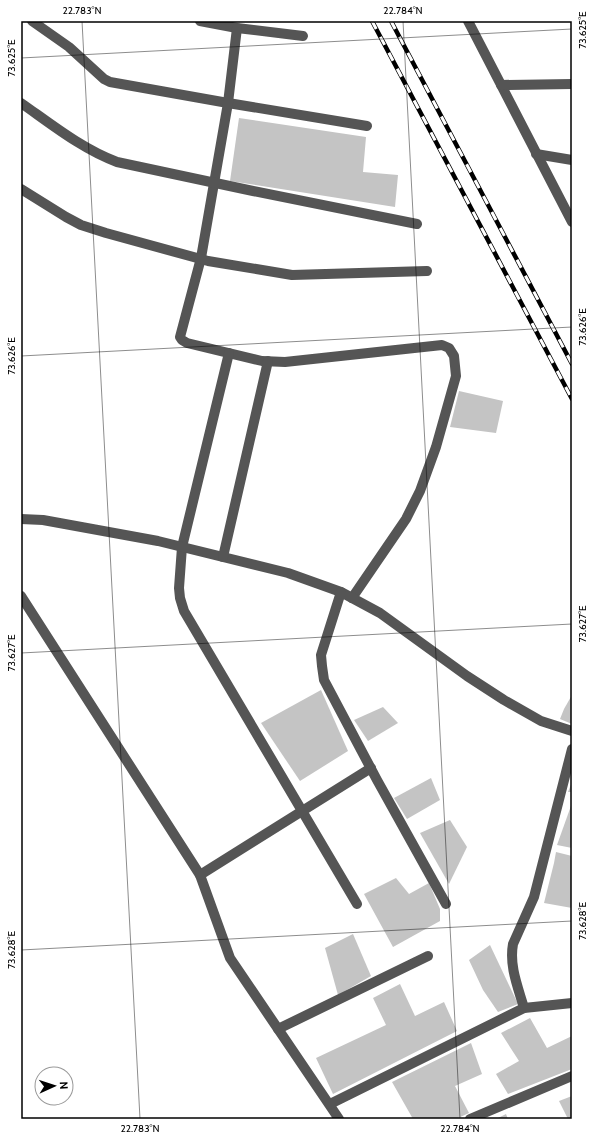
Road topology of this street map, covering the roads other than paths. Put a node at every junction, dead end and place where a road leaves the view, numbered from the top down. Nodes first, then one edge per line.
1 (33, 21) edge
2 (200, 21) edge
3 (468, 21) edge
4 (237, 28) junction
5 (303, 36) dead end
6 (572, 84) edge
7 (501, 85) junction
8 (21, 103) edge
9 (228, 103) junction
10 (367, 126) dead end
11 (536, 154) junction
12 (572, 160) edge
13 (214, 183) junction
14 (21, 189) edge
15 (572, 222) edge
16 (417, 224) dead end
17 (202, 258) junction
18 (427, 271) dead end
19 (229, 353) junction
20 (268, 361) junction
21 (21, 519) edge
22 (182, 547) junction
23 (223, 557) junction
24 (341, 592) junction
25 (21, 596) edge
26 (352, 598) junction
27 (572, 731) edge
28 (572, 749) edge
29 (371, 768) junction
30 (303, 811) junction
31 (200, 875) junction
32 (358, 904) dead end
33 (446, 904) dead end
34 (428, 956) dead end
35 (572, 1003) edge
36 (524, 1008) junction
37 (278, 1029) junction
38 (572, 1076) edge
39 (330, 1104) junction
40 (339, 1119) edge
41 (470, 1119) edge

1 - 9 street
2 - 4 street
3 - 7 street
4 - 5 street
4 - 9 street
6 - 7 street
7 - 11 street
8 - 13 street
9 - 10 street
9 - 13 street
11 - 12 street
11 - 15 street
13 - 16 street
13 - 17 street
14 - 17 street
17 - 18 street
17 - 19 street
19 - 20 street
19 - 22 street
20 - 23 street
20 - 26 street
21 - 22 street
22 - 23 street
22 - 30 street
23 - 24 street
24 - 26 street
24 - 29 street
25 - 31 street
26 - 27 street
28 - 36 street
29 - 30 street
29 - 33 street
30 - 31 street
30 - 32 street
31 - 37 street
34 - 37 street
35 - 36 street
36 - 39 street
37 - 39 street
38 - 41 street
39 - 40 street

